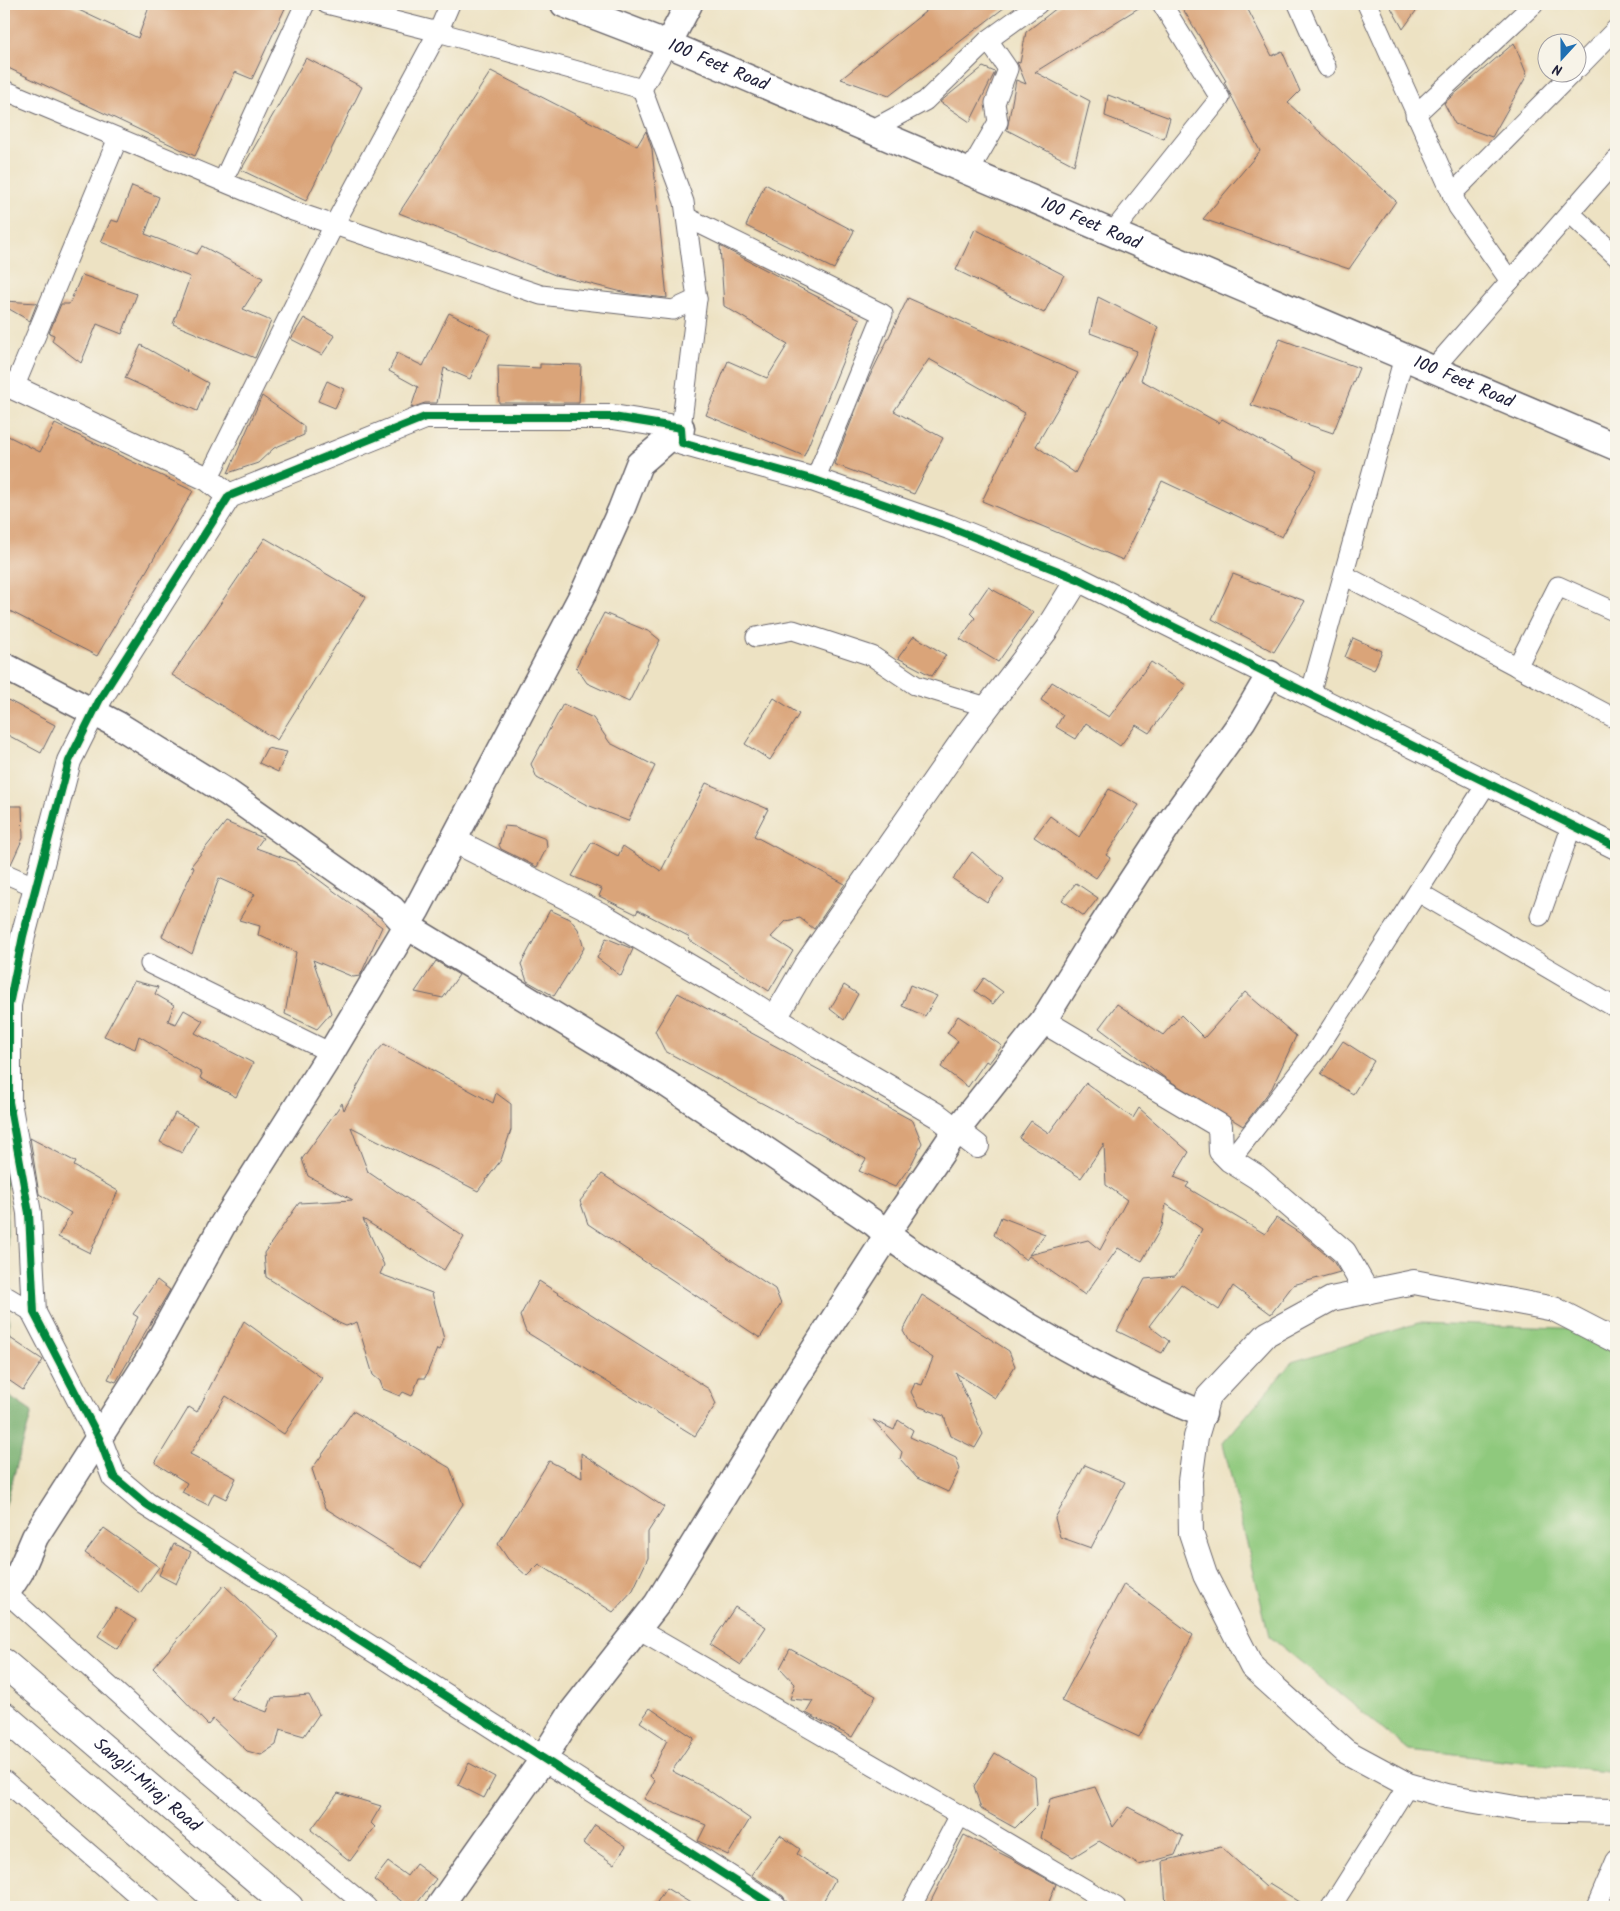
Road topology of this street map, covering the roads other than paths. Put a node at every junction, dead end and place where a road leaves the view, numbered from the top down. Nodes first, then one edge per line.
1 (305, 4) edge
2 (327, 4) edge
3 (450, 4) edge
4 (564, 4) edge
5 (689, 4) edge
6 (1038, 4) edge
7 (1162, 4) edge
8 (1298, 4) edge
9 (1367, 4) edge
10 (1534, 4) edge
11 (1616, 30) edge
12 (438, 32) junction
13 (988, 40) junction
14 (668, 44) junction
15 (1588, 58) edge
16 (1326, 67) dead end
17 (1563, 82) edge
18 (642, 89) junction
19 (4, 90) edge
20 (1415, 115) junction
21 (871, 130) junction
22 (118, 138) junction
23 (1616, 160) edge
24 (969, 172) junction
25 (223, 181) junction
26 (1452, 194) junction
27 (1570, 213) junction
28 (686, 217) junction
29 (334, 225) junction
30 (1112, 233) junction
31 (1616, 256) edge
32 (1510, 281) junction
33 (697, 299) junction
34 (1404, 357) junction
35 (1433, 369) junction
36 (9, 386) edge
37 (681, 428) junction
38 (1615, 445) edge
39 (208, 479) junction
40 (815, 480) junction
41 (229, 496) junction
42 (1344, 575) junction
43 (1078, 579) junction
44 (1616, 612) edge
45 (756, 638) dead end
46 (4, 666) edge
47 (1517, 667) junction
48 (1270, 674) junction
49 (1310, 695) junction
50 (987, 707) junction
51 (94, 711) junction
52 (1616, 719) edge
53 (1487, 783) junction
54 (1572, 825) junction
55 (452, 840) junction
56 (1616, 847) edge
57 (4, 873) edge
58 (36, 887) junction
59 (1418, 892) junction
60 (1540, 916) dead end
61 (406, 926) junction
62 (150, 964) dead end
63 (1616, 1008) edge
64 (775, 1018) junction
65 (1044, 1021) junction
66 (331, 1053) junction
67 (956, 1131) junction
68 (977, 1146) dead end
69 (1230, 1160) junction
70 (887, 1234) junction
71 (1367, 1292) junction
72 (4, 1295) edge
73 (34, 1313) junction
74 (1616, 1341) edge
75 (1203, 1414) junction
76 (99, 1438) junction
77 (5, 1594) edge
78 (638, 1629) junction
79 (4, 1663) edge
80 (4, 1716) edge
81 (543, 1758) junction
82 (4, 1780) edge
83 (1408, 1785) junction
84 (1616, 1811) edge
85 (960, 1815) junction
86 (1616, 1860) edge
87 (150, 1907) edge
88 (226, 1907) edge
89 (289, 1907) edge
90 (367, 1907) edge
91 (439, 1907) edge
92 (775, 1907) edge
93 (911, 1907) edge
94 (1116, 1907) edge
95 (1331, 1907) edge
96 (1596, 1907) edge

1 - 25 street
2 - 12 street
3 - 12 street
4 - 14 main road, 100 Feet Road
5 - 14 main road
6 - 13 street
7 - 30 street
8 - 16 street
9 - 20 street
10 - 20 street
11 - 15 street
12 - 18 street
12 - 29 street
13 - 21 street
13 - 24 street
14 - 18 street
14 - 21 main road, 100 Feet Road
17 - 26 street
18 - 28 street
19 - 22 street
20 - 26 street
21 - 24 main road, 100 Feet Road
22 - 25 street
22 - 36 street
23 - 27 street
24 - 30 main road, 100 Feet Road
25 - 29 street
26 - 32 street
27 - 31 street
27 - 32 street
28 - 33 street
28 - 40 street
29 - 33 street
29 - 39 street
30 - 34 main road, 100 Feet Road
32 - 35 street
33 - 37 street
34 - 35 main road, 100 Feet Road
34 - 42 street
35 - 38 main road, 100 Feet Road
36 - 39 street
37 - 40 street
37 - 41 street
37 - 55 main road
39 - 41 street
40 - 43 street
41 - 51 street
42 - 47 street
42 - 49 street
43 - 48 street
43 - 50 street
44 - 47 street
45 - 50 street
46 - 51 main road
47 - 52 street
48 - 49 street
48 - 65 main road
49 - 53 street
50 - 64 street
51 - 58 street
51 - 61 main road
53 - 54 street
53 - 59 street
54 - 56 street
54 - 60 street
55 - 61 main road
55 - 64 street
57 - 58 street
58 - 73 street
59 - 63 street
59 - 69 street
61 - 66 main road
61 - 70 main road
62 - 66 street
64 - 67 street
65 - 67 main road
65 - 69 street
66 - 76 main road
67 - 68 street
67 - 70 main road
69 - 71 street
70 - 75 main road
70 - 78 main road
71 - 74 street
71 - 75 street
72 - 73 street
73 - 76 street
75 - 83 street
76 - 77 main road
76 - 81 street
77 - 90 street
78 - 81 main road
78 - 85 street
79 - 89 highway, Sangli-Miraj Road
80 - 88 highway
81 - 91 main road
81 - 92 street
82 - 87 street
83 - 84 street
83 - 95 street
85 - 93 street
85 - 94 street
86 - 96 street

